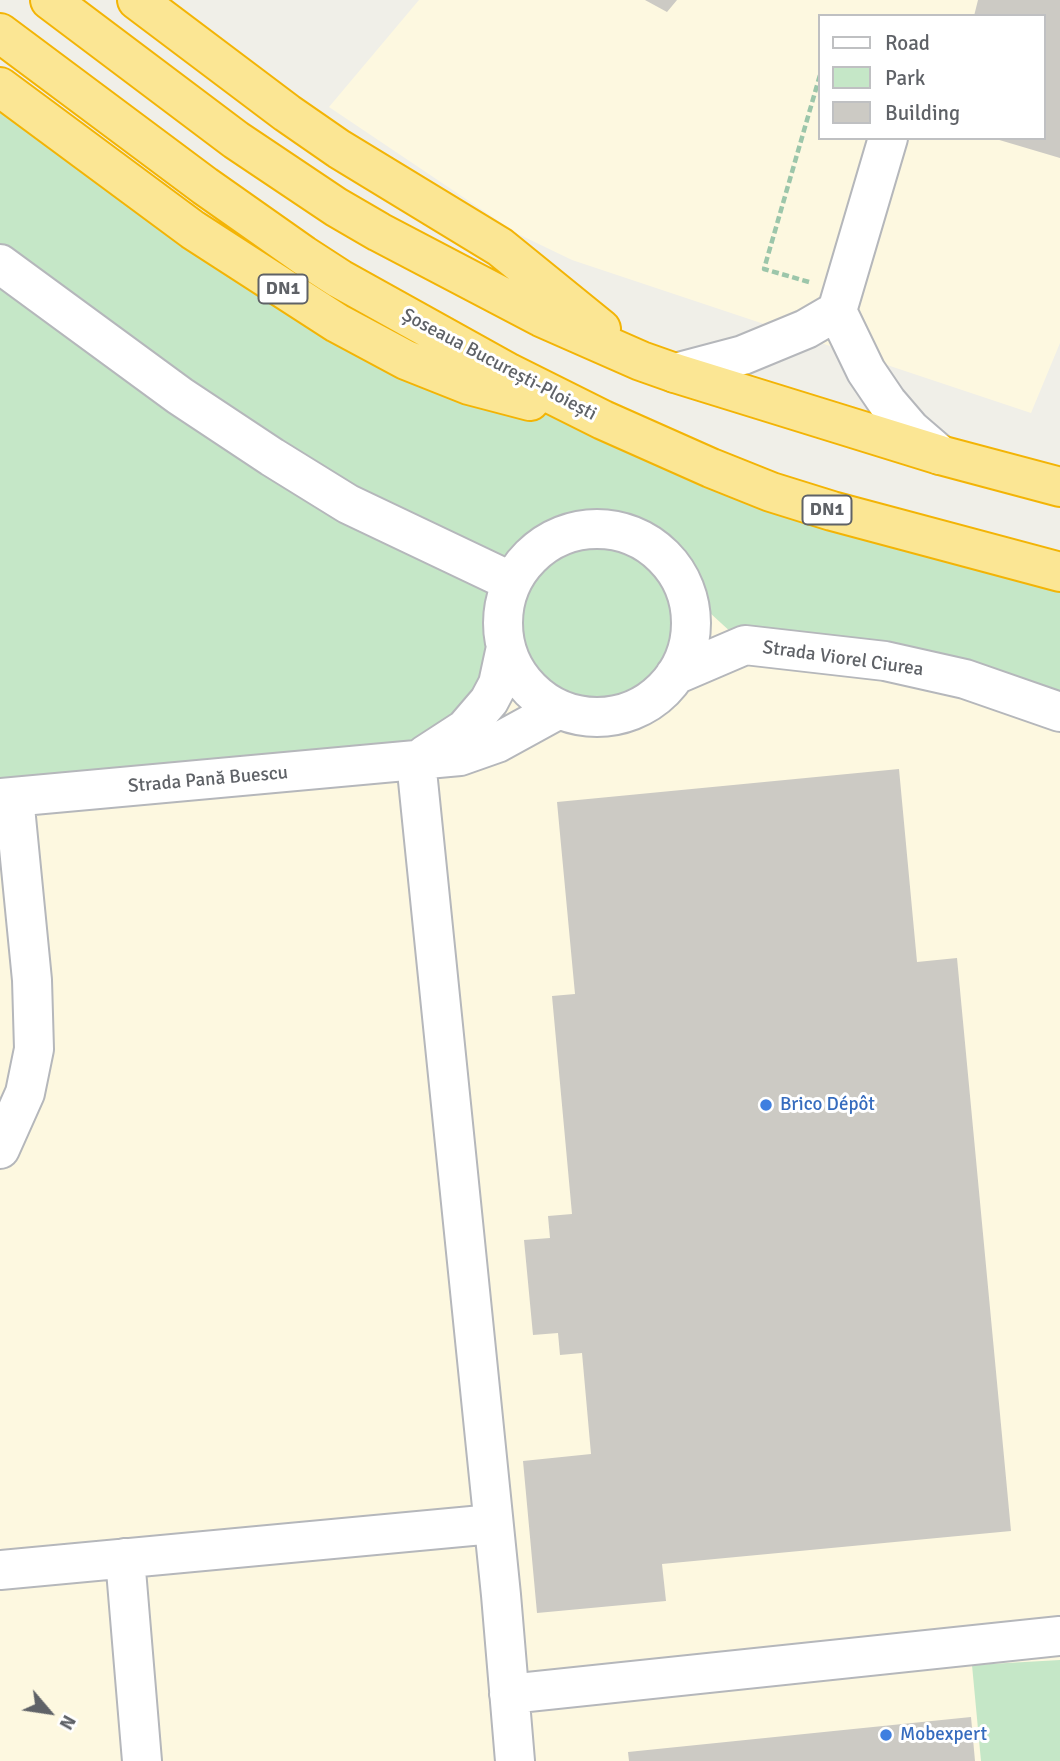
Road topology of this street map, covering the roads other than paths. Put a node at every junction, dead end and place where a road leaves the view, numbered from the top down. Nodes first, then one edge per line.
1 (50, 0) edge
2 (137, 0) edge
3 (0, 33) edge
4 (0, 87) edge
5 (887, 140) edge
6 (0, 264) edge
7 (840, 302) junction
8 (658, 367) junction
9 (603, 420) junction
10 (940, 455) junction
11 (1060, 487) edge
12 (1060, 572) edge
13 (512, 582) junction
14 (685, 590) junction
15 (745, 645) junction
16 (506, 647) junction
17 (675, 675) junction
18 (559, 709) junction
19 (1060, 712) edge
20 (416, 761) junction
21 (7, 797) edge
22 (0, 1149) edge
23 (493, 1524) junction
24 (125, 1558) junction
25 (0, 1570) edge
26 (1060, 1636) edge
27 (509, 1694) junction
28 (142, 1761) edge
29 (515, 1761) edge

1 - 8 highway
2 - 8 highway
3 - 9 highway, Șoseaua București-Ploiești / DN1
4 - 9 highway, DN1
5 - 7 street
6 - 13 street
7 - 8 street
7 - 10 street
8 - 10 highway
9 - 12 highway, Șoseaua București-Ploiești / DN1
10 - 11 highway
13 - 14 street
13 - 16 street
14 - 15 street, Strada Viorel Ciurea
14 - 17 street
15 - 17 street, Strada Viorel Ciurea
15 - 19 street, Strada Viorel Ciurea
16 - 18 street
16 - 20 street, Strada Pană Buescu
17 - 18 street
18 - 20 street, Strada Pană Buescu
20 - 21 street, Strada Pană Buescu
20 - 23 street
21 - 22 street
23 - 24 street
23 - 27 street
24 - 25 street
24 - 28 street
26 - 27 street
27 - 29 street

